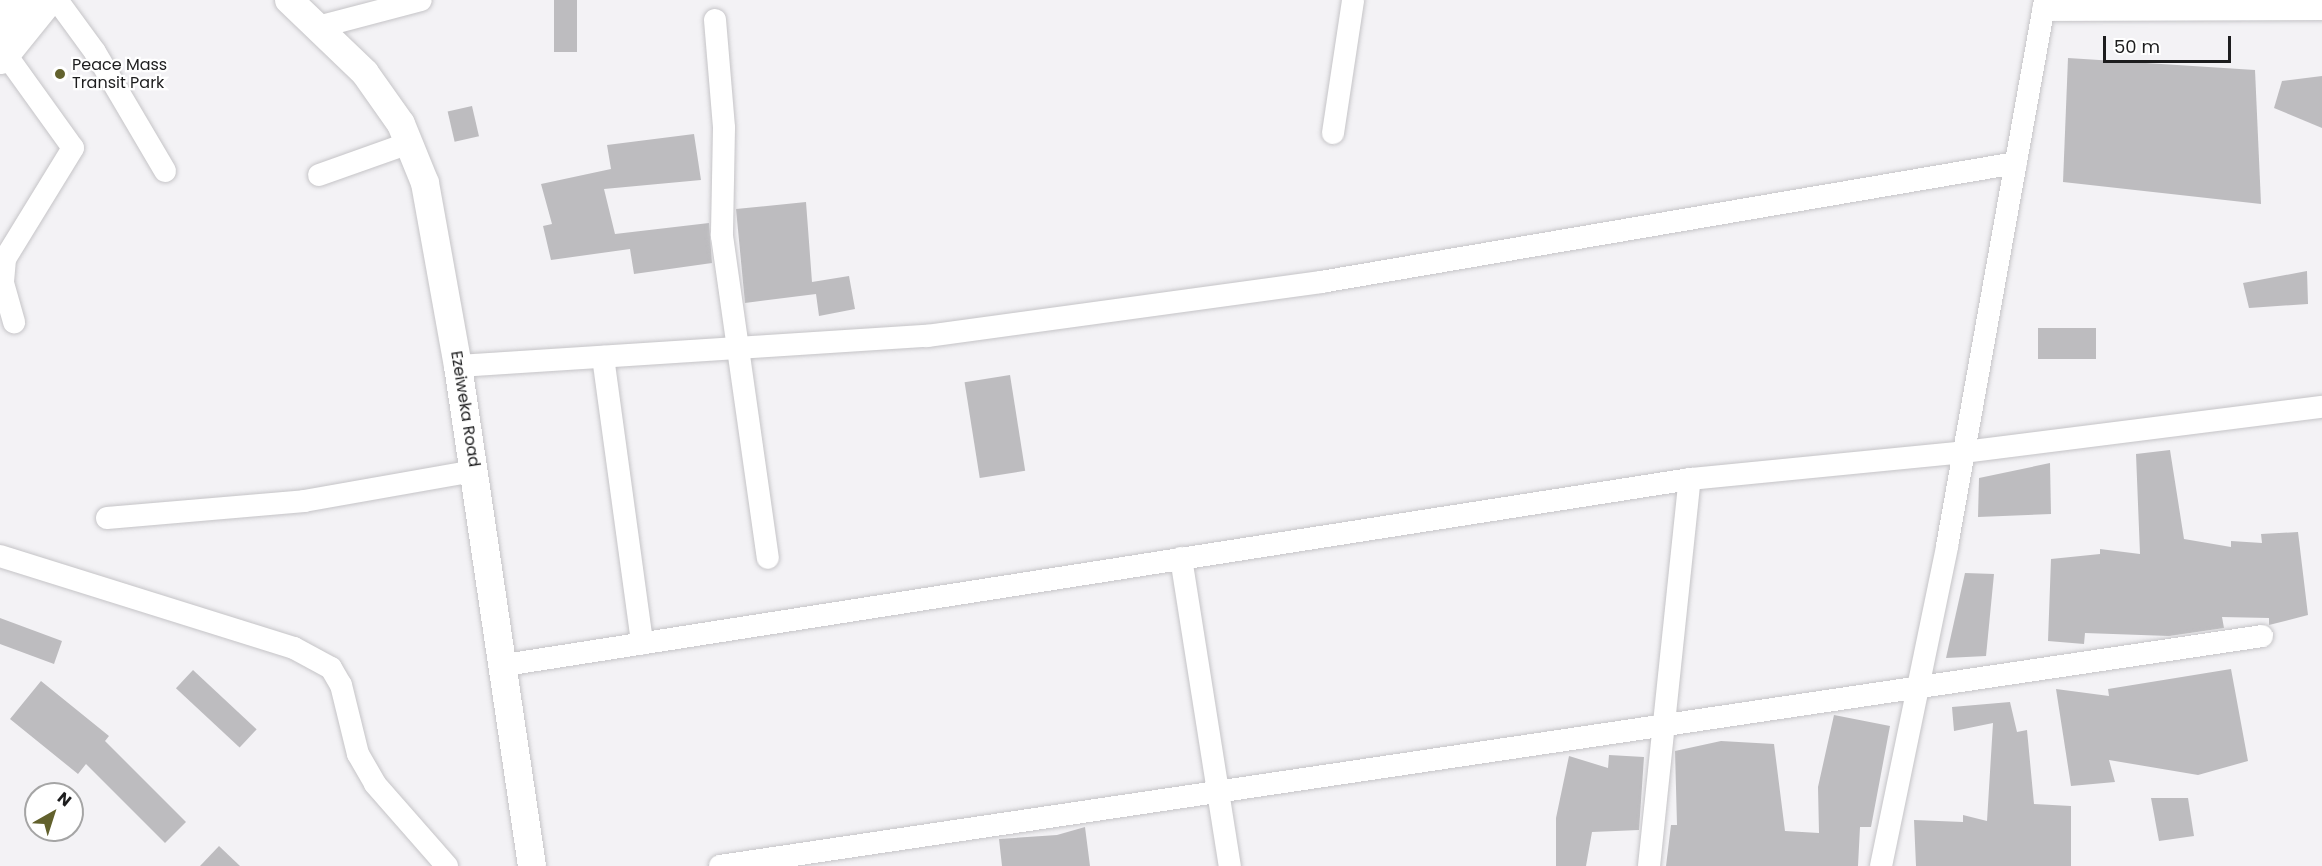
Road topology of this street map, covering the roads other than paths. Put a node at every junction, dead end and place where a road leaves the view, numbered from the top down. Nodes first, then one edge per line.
1 (12, 0) edge
2 (46, 0) edge
3 (57, 0) edge
4 (289, 0) edge
5 (421, 0) edge
6 (1353, 0) edge
7 (382, 5) edge
8 (2044, 5) edge
9 (2322, 9) edge
10 (0, 17) edge
11 (715, 20) dead end
12 (322, 26) junction
13 (2, 54) edge
14 (1333, 133) dead end
15 (409, 143) junction
16 (2016, 163) junction
17 (165, 171) dead end
18 (318, 175) dead end
19 (14, 322) dead end
20 (735, 348) junction
21 (603, 357) junction
22 (458, 366) junction
23 (2322, 407) edge
24 (1964, 452) junction
25 (475, 471) junction
26 (1690, 479) junction
27 (107, 518) dead end
28 (0, 556) edge
29 (768, 558) dead end
30 (1181, 558) junction
31 (2262, 636) dead end
32 (642, 644) junction
33 (505, 665) junction
34 (1917, 688) junction
35 (1662, 723) junction
36 (1222, 789) junction
37 (447, 866) edge
38 (532, 866) edge
39 (720, 866) edge
40 (1230, 866) edge
41 (1649, 866) edge
42 (1881, 866) edge

1 - 10 highway
2 - 13 highway
3 - 17 street
4 - 12 main road, Ezeiweka Road
5 - 7 street
6 - 14 street
7 - 12 street
8 - 9 street
8 - 16 street
11 - 20 street
12 - 15 main road, Ezeiweka Road
13 - 19 street
15 - 18 street
15 - 22 main road, Ezeiweka Road
16 - 20 street
16 - 24 street
20 - 21 street
20 - 29 street
21 - 22 street
21 - 32 street
22 - 25 main road, Ezeiweka Road
23 - 24 street
24 - 26 street
24 - 34 street
25 - 27 street
25 - 33 main road, Ezeiweka Road
26 - 30 street
26 - 35 street
28 - 37 street
30 - 32 street
30 - 36 street
31 - 34 street
32 - 33 street
33 - 38 main road, Ezeiweka Road
34 - 35 street
34 - 42 street
35 - 36 street
35 - 41 street
36 - 39 street
36 - 40 street

